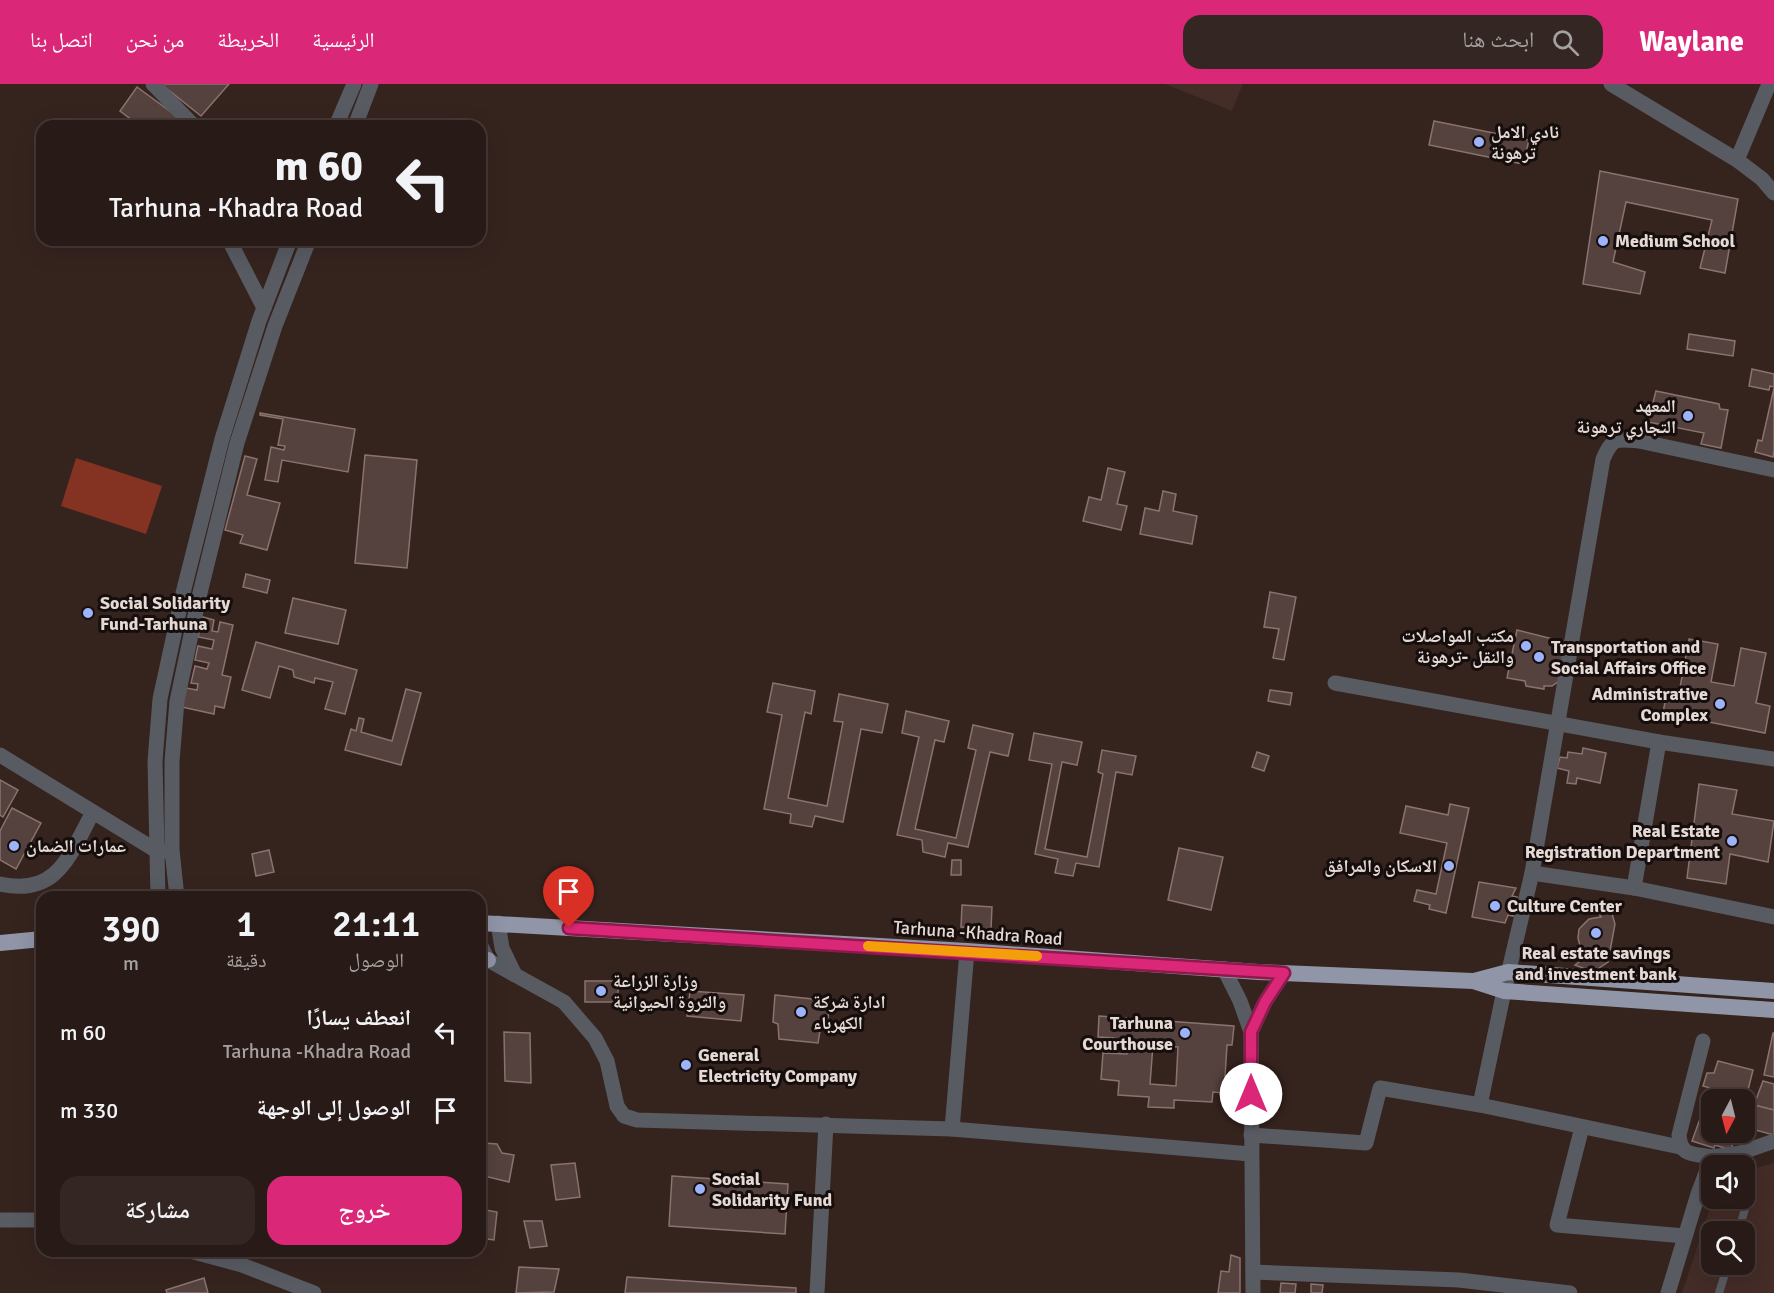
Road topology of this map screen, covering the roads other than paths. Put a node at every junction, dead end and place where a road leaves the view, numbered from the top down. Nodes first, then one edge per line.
1 (153, 84) edge
2 (354, 84) edge
3 (371, 84) edge
4 (1611, 84) edge
5 (1769, 84) edge
6 (188, 120) edge
7 (339, 120) edge
8 (356, 120) edge
9 (1737, 160) junction
10 (1774, 193) edge
11 (232, 246) edge
12 (288, 246) edge
13 (307, 246) edge
14 (264, 308) junction
15 (1774, 470) edge
16 (201, 522) junction
17 (217, 525) junction
18 (1335, 683) dead end
19 (1558, 725) junction
20 (1659, 742) junction
21 (0, 754) edge
22 (1774, 759) edge
23 (93, 812) junction
24 (165, 851) junction
25 (1532, 873) junction
26 (0, 884) edge
27 (1634, 888) junction
28 (159, 891) edge
29 (175, 891) edge
30 (1774, 916) edge
31 (486, 923) edge
32 (498, 923) junction
33 (36, 940) edge
34 (0, 943) edge
35 (967, 951) junction
36 (486, 960) edge
37 (1224, 969) junction
38 (1508, 972) junction
39 (1284, 973) junction
40 (515, 975) junction
41 (1473, 981) junction
42 (1504, 991) junction
43 (1774, 991) edge
44 (1774, 1010) edge
45 (1251, 1032) junction
46 (1703, 1041) dead end
47 (1480, 1105) junction
48 (826, 1125) junction
49 (1582, 1126) junction
50 (952, 1129) junction
51 (1251, 1135) junction
52 (1774, 1141) edge
53 (1680, 1147) junction
54 (1251, 1154) junction
55 (1701, 1155) edge
56 (1723, 1155) edge
57 (1701, 1189) edge
58 (0, 1220) edge
59 (36, 1220) edge
60 (1685, 1236) junction
61 (214, 1257) edge
62 (1253, 1272) junction
63 (1725, 1275) edge
64 (314, 1293) edge
65 (817, 1293) edge
66 (1253, 1293) edge
67 (1570, 1293) edge
68 (1668, 1293) edge
69 (1719, 1293) edge

1 - 6 street
2 - 7 street
3 - 8 street
4 - 9 street
5 - 9 street
9 - 10 street
11 - 14 street
12 - 14 street
13 - 17 street
14 - 16 street
15 - 19 street
16 - 17 street
16 - 24 street
17 - 24 street
18 - 19 street
19 - 20 street
19 - 25 street
20 - 22 street
20 - 27 street
21 - 23 street
23 - 24 street
23 - 26 street
24 - 28 street
24 - 29 street
25 - 27 street
25 - 38 street
27 - 30 street
31 - 32 highway, Tarhuna -Khadra Road
32 - 35 highway, Tarhuna -Khadra Road
32 - 40 street
33 - 34 highway
35 - 37 highway, Tarhuna -Khadra Road
35 - 50 street
36 - 40 street
37 - 39 highway, Tarhuna -Khadra Road
37 - 45 street
38 - 41 highway
38 - 42 street
38 - 43 highway
39 - 41 highway, Tarhuna -Khadra Road
39 - 45 street
40 - 48 street
41 - 42 highway
42 - 44 highway
42 - 47 street
45 - 51 street
46 - 53 street
47 - 49 street
47 - 51 street
48 - 50 street
48 - 65 street
49 - 53 street
49 - 60 street
50 - 54 street
51 - 54 street
52 - 56 street
53 - 55 street
54 - 62 street
57 - 60 street
58 - 59 street
60 - 68 street
61 - 64 street
62 - 66 street
62 - 67 street
63 - 69 lane

